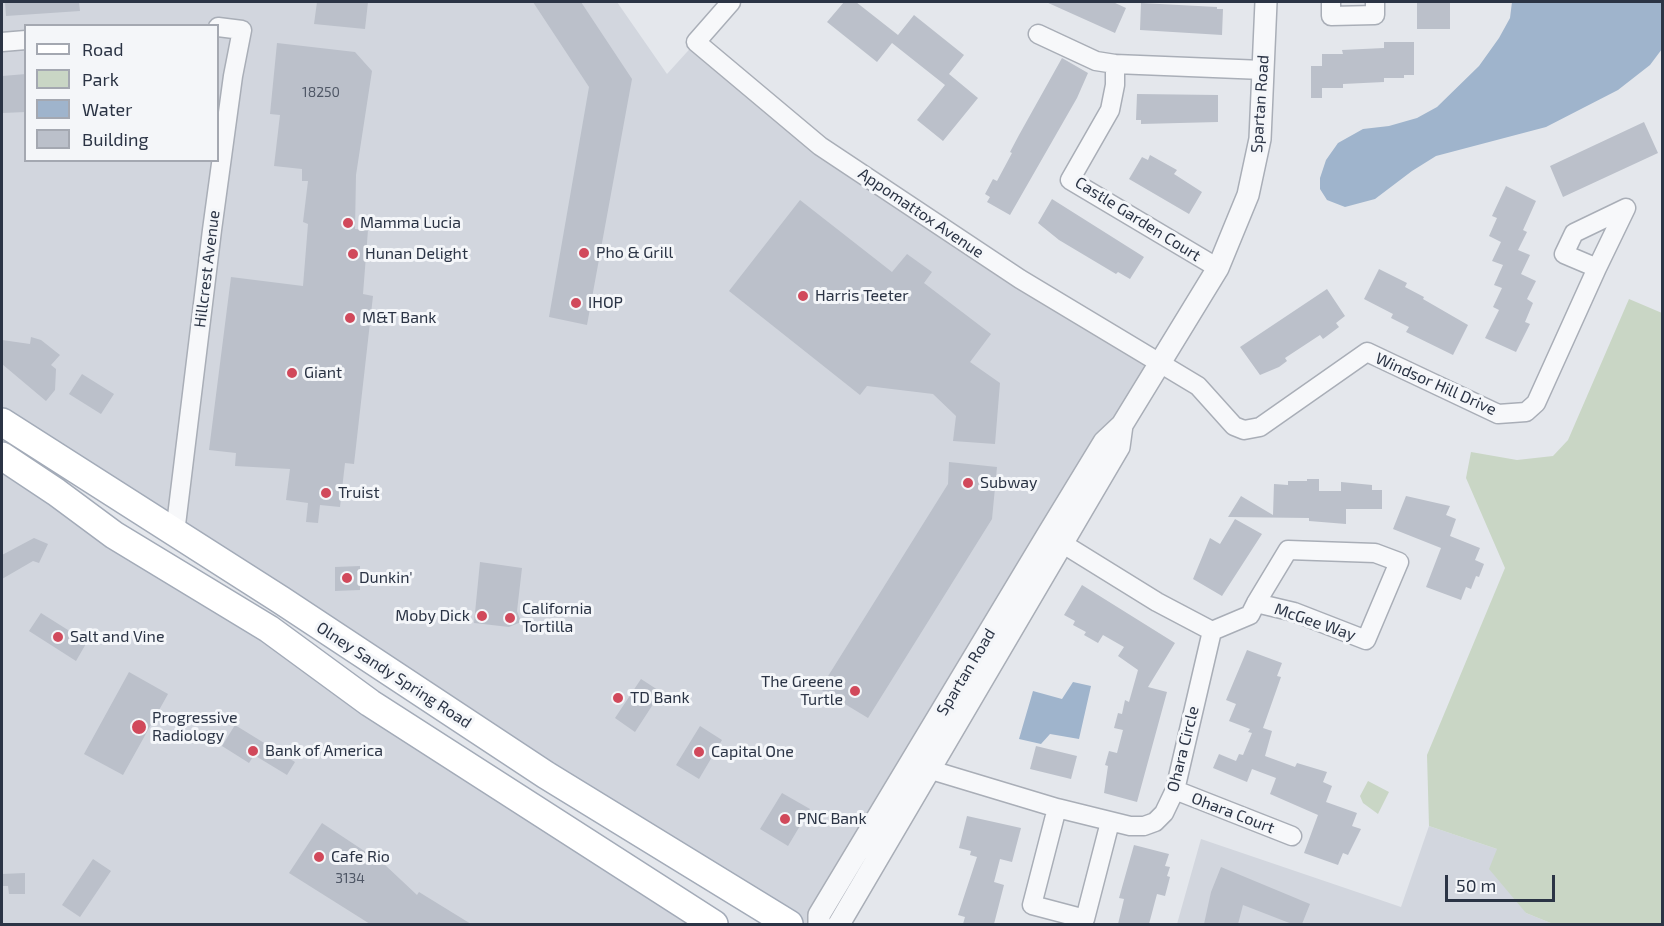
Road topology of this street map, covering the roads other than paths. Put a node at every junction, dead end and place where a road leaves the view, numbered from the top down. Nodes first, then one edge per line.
1 (731, 2) edge
2 (1266, 2) edge
3 (1331, 2) edge
4 (1376, 2) edge
5 (219, 27) edge
6 (1038, 34) dead end
7 (24, 40) edge
8 (2, 42) edge
9 (1115, 64) junction
10 (1263, 70) junction
11 (1218, 268) junction
12 (1597, 268) dead end
13 (1160, 364) junction
14 (2, 422) edge
15 (2, 456) edge
16 (175, 533) junction
17 (1055, 539) junction
18 (1256, 603) junction
19 (1212, 631) junction
20 (931, 770) junction
21 (1175, 790) junction
22 (1057, 808) junction
23 (1110, 822) junction
24 (1292, 836) dead end
25 (714, 924) edge
26 (789, 924) edge
27 (819, 924) edge
28 (839, 924) edge

1 - 13 street, Appomattox Avenue
2 - 10 street, Spartan Road
3 - 4 street
5 - 16 street, Hillcrest Avenue
6 - 9 street
7 - 8 street
9 - 10 street
9 - 11 street, Castle Garden Court
10 - 11 street, Spartan Road
11 - 13 street, Spartan Road
12 - 13 street, Windsor Hill Drive
13 - 17 street, Spartan Road
14 - 16 main road, Olney Sandy Spring Road
15 - 25 main road, Olney Sandy Spring Road
16 - 26 main road, Olney Sandy Spring Road
17 - 19 street
17 - 20 street, Spartan Road
17 - 27 street, Spartan Road
18 - 18 street, McGee Way
18 - 19 street, McGee Way
19 - 21 street, Ohara Circle
20 - 22 street, Ohara Circle
20 - 28 street, Spartan Road
21 - 23 street, Ohara Circle
21 - 24 street, Ohara Court
22 - 23 street, Ohara Circle
22 - 23 street

